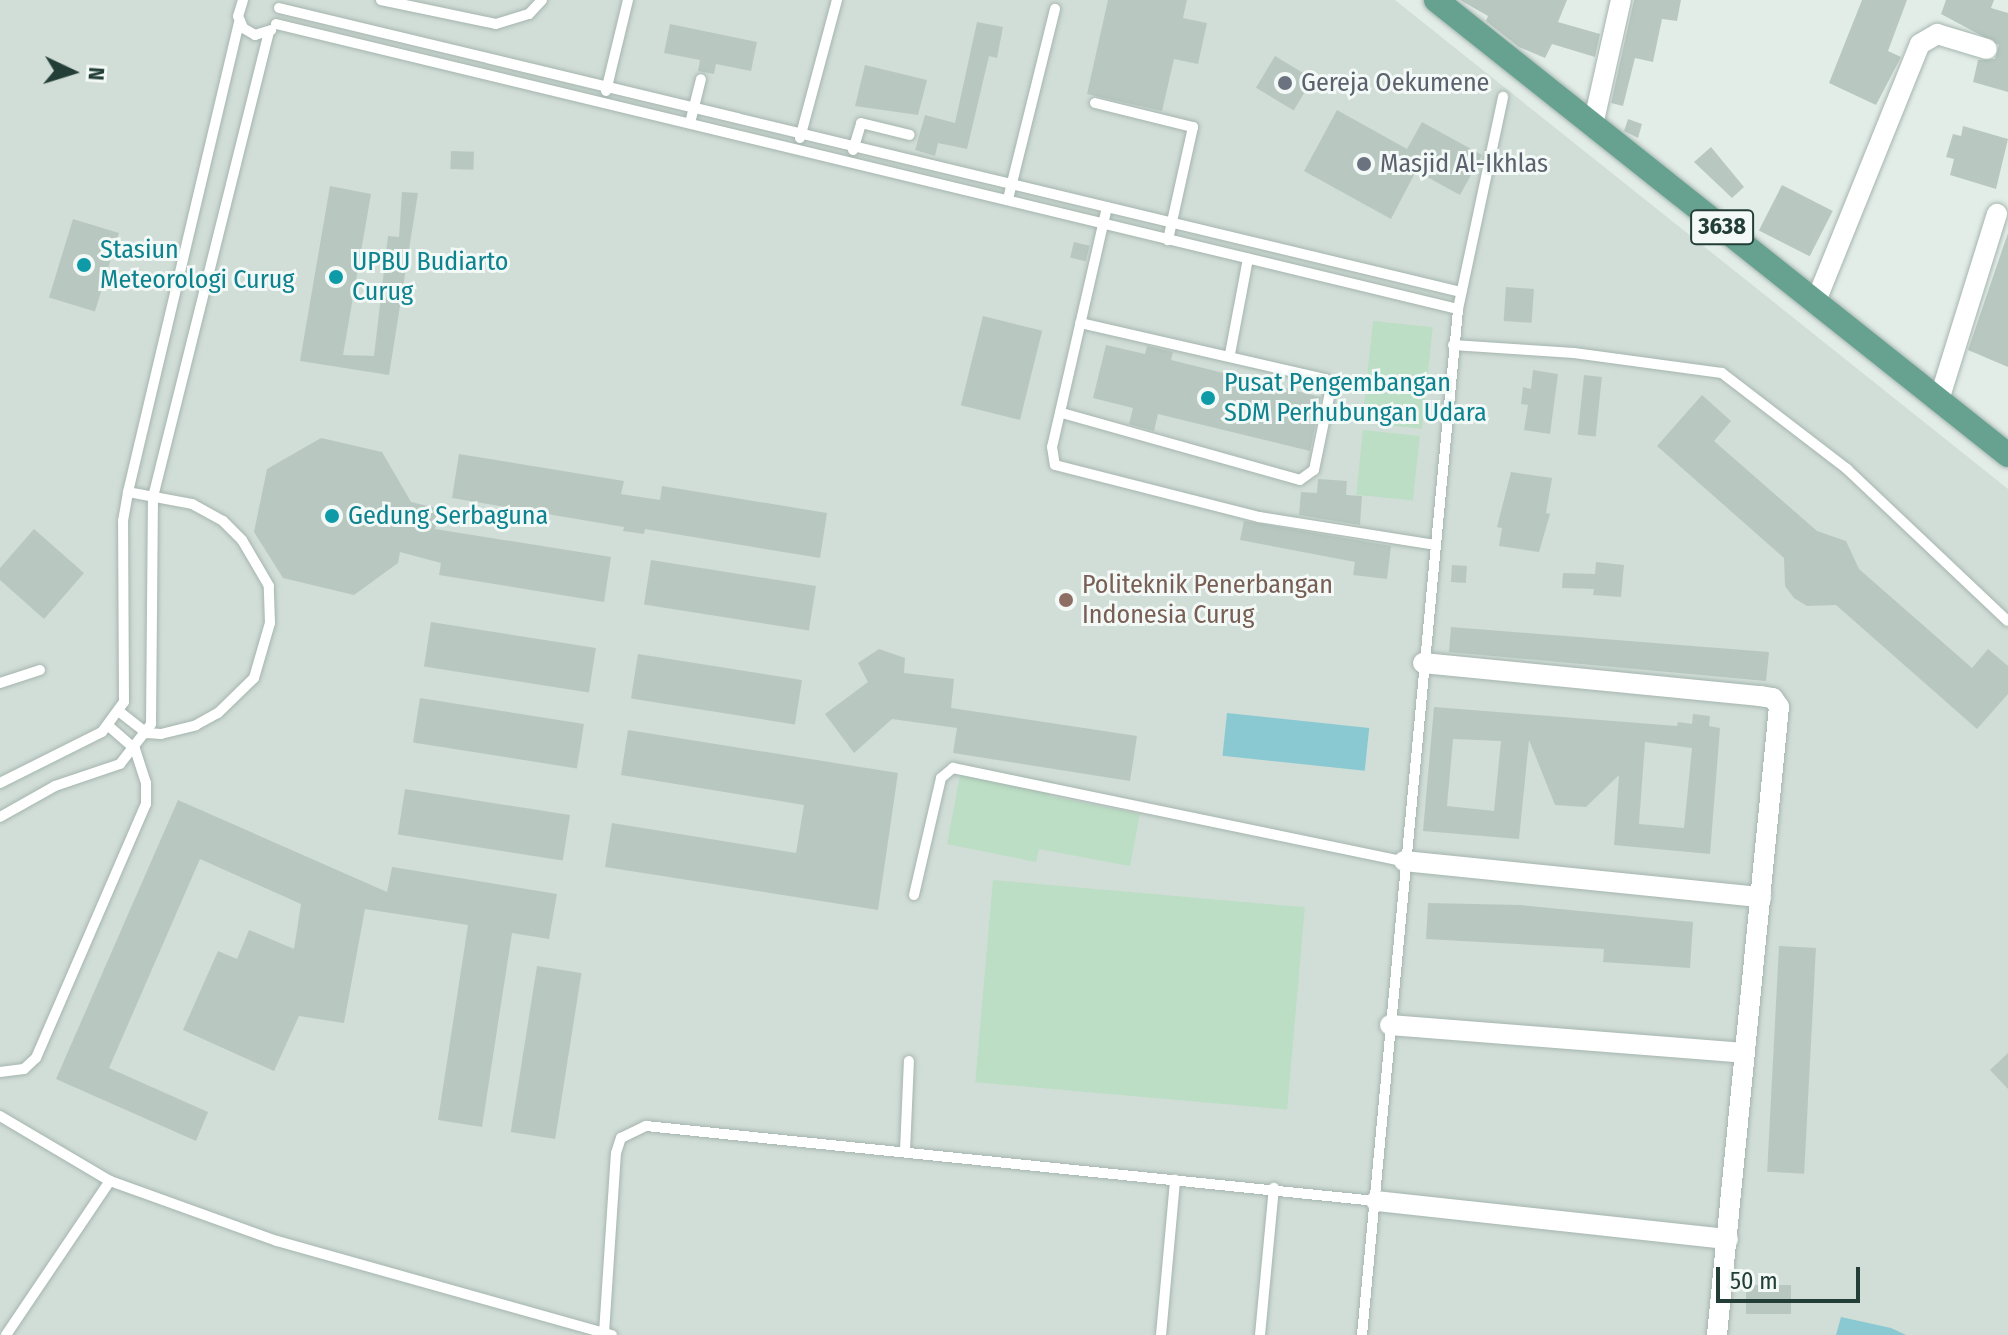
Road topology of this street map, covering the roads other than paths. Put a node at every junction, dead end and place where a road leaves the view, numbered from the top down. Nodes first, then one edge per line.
1 (243, 0) edge
2 (381, 0) edge
3 (542, 0) edge
4 (628, 0) edge
5 (837, 0) edge
6 (1436, 0) edge
7 (1621, 0) edge
8 (276, 3) edge
9 (1055, 9) dead end
10 (239, 23) junction
11 (272, 28) junction
12 (1987, 49) dead end
13 (701, 79) dead end
14 (607, 87) junction
15 (1503, 97) dead end
16 (604, 102) junction
17 (1095, 103) dead end
18 (694, 108) junction
19 (690, 123) junction
20 (1593, 125) junction
21 (801, 134) junction
22 (910, 135) dead end
23 (854, 146) junction
24 (797, 147) junction
25 (851, 160) junction
26 (1012, 184) junction
27 (1008, 199) junction
28 (1107, 207) junction
29 (1997, 214) dead end
30 (1172, 222) junction
31 (1103, 224) junction
32 (1168, 240) junction
33 (1248, 259) junction
34 (1461, 292) junction
35 (1816, 301) junction
36 (1458, 309) junction
37 (1080, 323) junction
38 (1453, 345) junction
39 (1230, 354) junction
40 (1939, 400) junction
41 (1062, 413) junction
42 (2008, 455) edge
43 (128, 492) junction
44 (153, 497) junction
45 (1435, 545) junction
46 (2008, 621) edge
47 (1423, 663) junction
48 (40, 670) dead end
49 (0, 683) edge
50 (121, 713) junction
51 (109, 726) junction
52 (147, 733) junction
53 (135, 749) junction
54 (0, 783) edge
55 (0, 817) edge
56 (1404, 861) junction
57 (914, 895) dead end
58 (1761, 897) junction
59 (1390, 1025) junction
60 (1744, 1053) junction
61 (909, 1061) dead end
62 (0, 1072) edge
63 (0, 1110) edge
64 (3, 1118) edge
65 (905, 1151) junction
66 (1175, 1180) junction
67 (110, 1181) junction
68 (1274, 1188) junction
69 (1376, 1201) junction
70 (1728, 1239) junction
71 (608, 1334) edge
72 (6, 1335) edge
73 (1161, 1335) edge
74 (1260, 1335) edge
75 (1362, 1335) edge
76 (1717, 1335) edge

1 - 10 lane
2 - 3 lane
4 - 14 lane
5 - 21 lane
6 - 20 main road, 3638
7 - 20 street
8 - 11 lane
8 - 14 lane
9 - 26 lane
10 - 11 lane
10 - 43 lane
11 - 16 lane
11 - 44 lane
12 - 35 street
13 - 18 lane
14 - 16 lane
14 - 18 lane
15 - 34 lane
16 - 19 lane
17 - 30 lane
18 - 19 lane
18 - 21 lane
19 - 24 lane
20 - 35 main road, 3638
21 - 23 lane
21 - 24 lane
22 - 23 lane
23 - 25 lane
23 - 26 lane
24 - 25 lane
25 - 27 lane
26 - 27 lane
26 - 28 lane
27 - 31 lane
28 - 30 lane
28 - 31 lane
29 - 40 street
30 - 32 lane
30 - 34 lane
31 - 32 lane
31 - 37 lane
32 - 33 lane
33 - 36 lane
33 - 39 lane
34 - 36 lane
35 - 40 main road, 3638
36 - 38 lane
37 - 39 lane
37 - 41 lane
38 - 45 lane
38 - 46 lane
39 - 41 lane
40 - 42 main road, 3638
41 - 45 lane
43 - 44 lane
43 - 50 lane
44 - 52 lane
44 - 52 lane
45 - 47 lane
47 - 56 lane
47 - 58 street
48 - 49 lane
50 - 51 lane
50 - 52 lane
51 - 53 lane
51 - 54 lane
52 - 53 lane
53 - 55 lane
53 - 62 lane
56 - 57 lane
56 - 58 street
56 - 59 lane
58 - 60 street
59 - 60 street
59 - 69 lane
60 - 70 street
61 - 65 lane
63 - 64 lane
64 - 67 lane
65 - 66 lane
65 - 71 lane
66 - 68 lane
66 - 73 lane
67 - 71 lane
67 - 72 lane
68 - 69 lane
68 - 74 lane
69 - 70 street
69 - 75 lane
70 - 76 street

